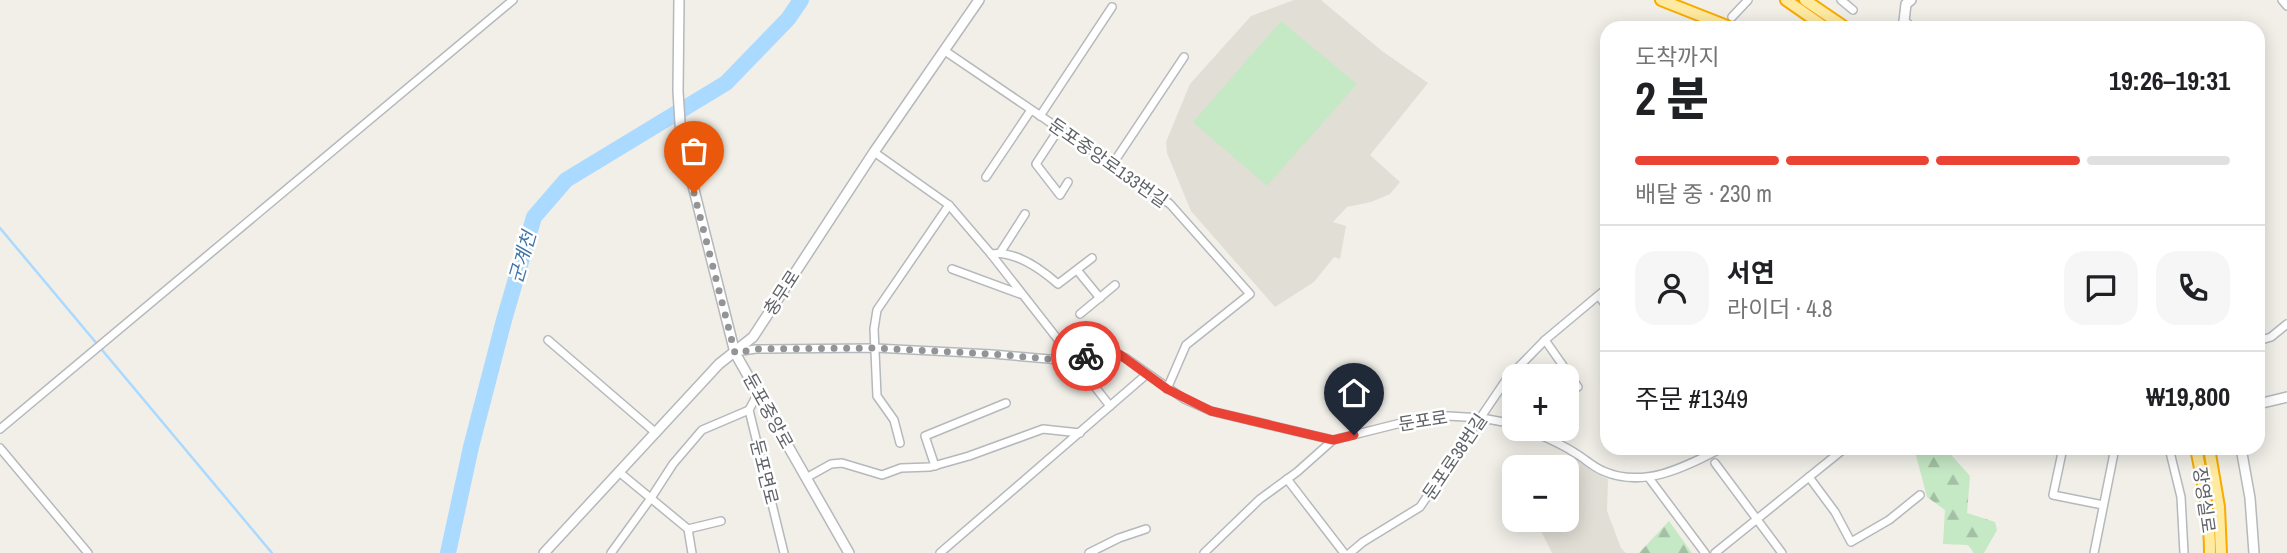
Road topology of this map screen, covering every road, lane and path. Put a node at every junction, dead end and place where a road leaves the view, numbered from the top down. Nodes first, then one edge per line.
1 (513, 0) edge
2 (679, 0) edge
3 (979, 0) edge
4 (1661, 0) edge
5 (1748, 0) edge
6 (1786, 0) edge
7 (2282, 0) edge
8 (1807, 1) edge
9 (1845, 1) edge
10 (1908, 2) edge
11 (2287, 6) edge
12 (1112, 7) dead end
13 (1853, 10) dead end
14 (1726, 21) edge
15 (1733, 21) edge
16 (1816, 21) edge
17 (1836, 21) edge
18 (1904, 21) edge
19 (945, 51) junction
20 (1184, 57) dead end
21 (1031, 110) junction
22 (1040, 116) junction
23 (1059, 129) junction
24 (874, 152) junction
25 (1112, 165) junction
26 (986, 177) dead end
27 (1068, 182) dead end
28 (949, 205) junction
29 (1025, 214) dead end
30 (1000, 253) junction
31 (991, 254) junction
32 (1092, 258) dead end
33 (952, 269) dead end
34 (1077, 270) junction
35 (1115, 285) dead end
36 (1022, 295) junction
37 (1599, 296) edge
38 (1100, 298) junction
39 (1080, 314) dead end
40 (2287, 324) edge
41 (2265, 339) edge
42 (548, 340) dead end
43 (1545, 340) junction
44 (875, 348) junction
45 (735, 353) junction
46 (1072, 360) junction
47 (1562, 364) edge
48 (1147, 374) junction
49 (1167, 389) junction
50 (758, 393) junction
51 (2287, 397) edge
52 (2265, 402) edge
53 (1006, 403) dead end
54 (1110, 406) junction
55 (749, 410) junction
56 (1482, 418) junction
57 (1502, 422) edge
58 (0, 429) edge
59 (656, 433) junction
60 (1080, 433) junction
61 (1333, 440) junction
62 (1552, 441) edge
63 (900, 443) dead end
64 (0, 448) edge
65 (1705, 455) edge
66 (1837, 455) edge
67 (2062, 455) edge
68 (2114, 455) edge
69 (2171, 455) edge
70 (2198, 455) edge
71 (2210, 455) edge
72 (2242, 455) edge
73 (1715, 463) dead end
74 (935, 466) junction
75 (619, 472) junction
76 (806, 478) junction
77 (1649, 478) junction
78 (1809, 478) junction
79 (1287, 479) junction
80 (2205, 485) junction
81 (1920, 495) dead end
82 (651, 498) junction
83 (2104, 505) junction
84 (1757, 520) junction
85 (721, 521) dead end
86 (688, 529) junction
87 (1146, 529) dead end
88 (88, 553) edge
89 (544, 553) edge
90 (611, 553) edge
91 (692, 553) edge
92 (784, 553) edge
93 (849, 553) edge
94 (940, 553) edge
95 (1089, 553) edge
96 (1204, 553) edge
97 (1344, 553) edge
98 (1350, 553) edge
99 (1706, 553) edge
100 (1715, 553) edge
101 (1782, 553) edge
102 (2094, 553) edge
103 (2184, 553) edge
104 (2203, 553) edge
105 (2210, 553) edge
106 (2223, 553) edge
107 (2254, 553) edge

1 - 58 street
2 - 45 street, 둔포중앙로
3 - 19 street, 충무로
4 - 14 highway
5 - 15 street
6 - 16 highway
7 - 11 street
8 - 17 highway
9 - 13 street
10 - 18 street
12 - 22 street
19 - 21 street, 둔포중앙로133번길
19 - 24 street, 충무로
20 - 25 street
21 - 22 street, 둔포중앙로133번길
21 - 26 street
22 - 23 street, 둔포중앙로133번길
23 - 25 street, 둔포중앙로133번길
23 - 27 street
24 - 28 street
24 - 45 street, 충무로
25 - 49 street, 둔포중앙로133번길
28 - 31 street
28 - 44 street
29 - 30 street
30 - 31 street
30 - 34 street
31 - 36 street
32 - 34 street
33 - 36 street
34 - 38 street
35 - 38 street
36 - 46 street
37 - 43 street, 둔포로38번길
38 - 39 street
40 - 41 street
42 - 59 street
43 - 47 street
43 - 56 street, 둔포로38번길
44 - 45 street, 둔포로
44 - 46 street, 둔포로
44 - 63 street
45 - 50 street, 둔포중앙로
45 - 59 street, 충무로
46 - 48 street, 둔포로
46 - 54 street
48 - 49 street, 둔포로
48 - 54 street
49 - 61 street, 둔포로
50 - 55 street
50 - 76 street, 둔포중앙로
51 - 52 street
53 - 74 street
54 - 60 street
55 - 82 street
55 - 92 street, 둔포면로
56 - 57 street, 둔포로
56 - 61 street, 둔포로
56 - 98 street, 둔포로38번길
59 - 75 street, 충무로
60 - 74 street
60 - 94 street
61 - 79 street, 둔포로
62 - 77 street
64 - 88 street
65 - 77 street
66 - 78 street
67 - 83 street
68 - 83 street
69 - 103 street
70 - 80 highway, 장영실로
71 - 106 highway, 장영실로
72 - 107 street
73 - 84 street
74 - 76 street
75 - 82 street
75 - 89 street, 충무로
76 - 93 street, 둔포중앙로
77 - 99 street
78 - 81 street
78 - 84 street
79 - 96 street, 둔포로
79 - 97 street
80 - 104 highway
80 - 105 highway, 장영실로
82 - 86 street
82 - 90 street
83 - 102 street
84 - 100 street
84 - 101 street
85 - 86 street
86 - 91 street
87 - 95 street

